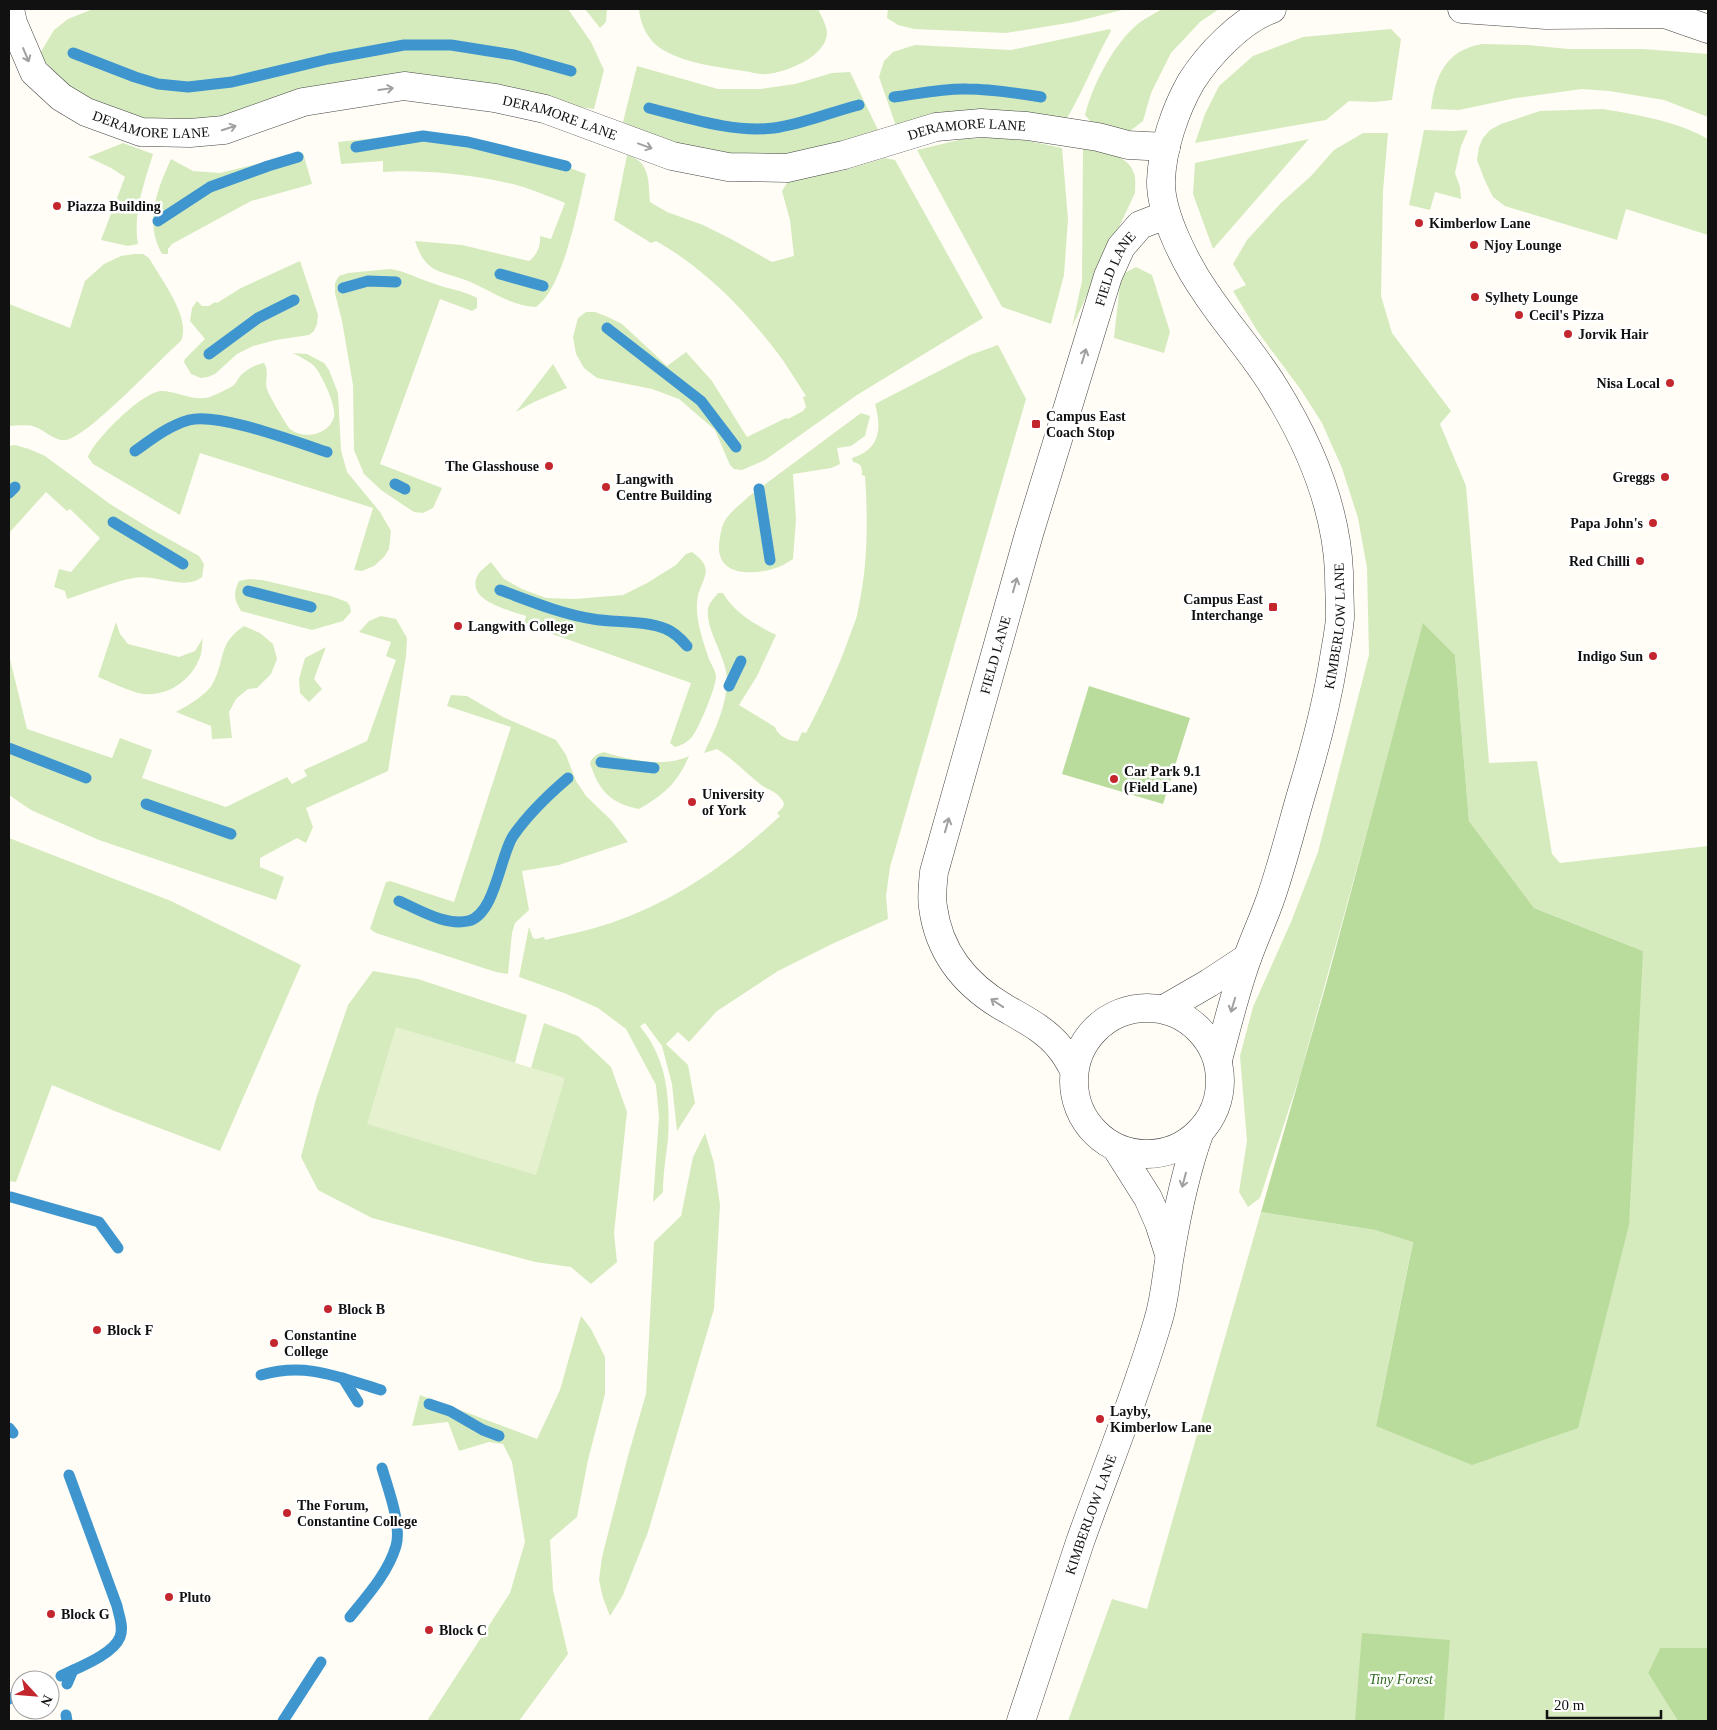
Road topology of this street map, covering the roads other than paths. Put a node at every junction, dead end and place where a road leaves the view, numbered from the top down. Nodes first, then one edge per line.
1 (10, 9) edge
2 (1272, 9) edge
3 (1462, 9) edge
4 (1670, 11) edge
5 (1708, 29) edge
6 (1166, 147) junction
7 (1166, 215) junction
8 (1247, 958) junction
9 (1164, 1009) junction
10 (1218, 1060) junction
11 (1074, 1070) junction
12 (1199, 1134) junction
13 (1117, 1149) junction
14 (1169, 1257) junction
15 (1021, 1721) edge

1 -> 6 street, DERAMORE LANE
2 - 6 street, KIMBERLOW LANE
3 - 4 street
4 - 5 street
6 - 7 street, KIMBERLOW LANE
7 - 8 street, KIMBERLOW LANE
11 -> 7 street, FIELD LANE
8 - 9 street
8 -> 10 street, KIMBERLOW LANE
9 - 10 street
9 - 11 street
10 - 12 street
11 - 13 street
12 - 13 street
12 -> 14 street, KIMBERLOW LANE
13 - 14 street
14 - 15 street, KIMBERLOW LANE

